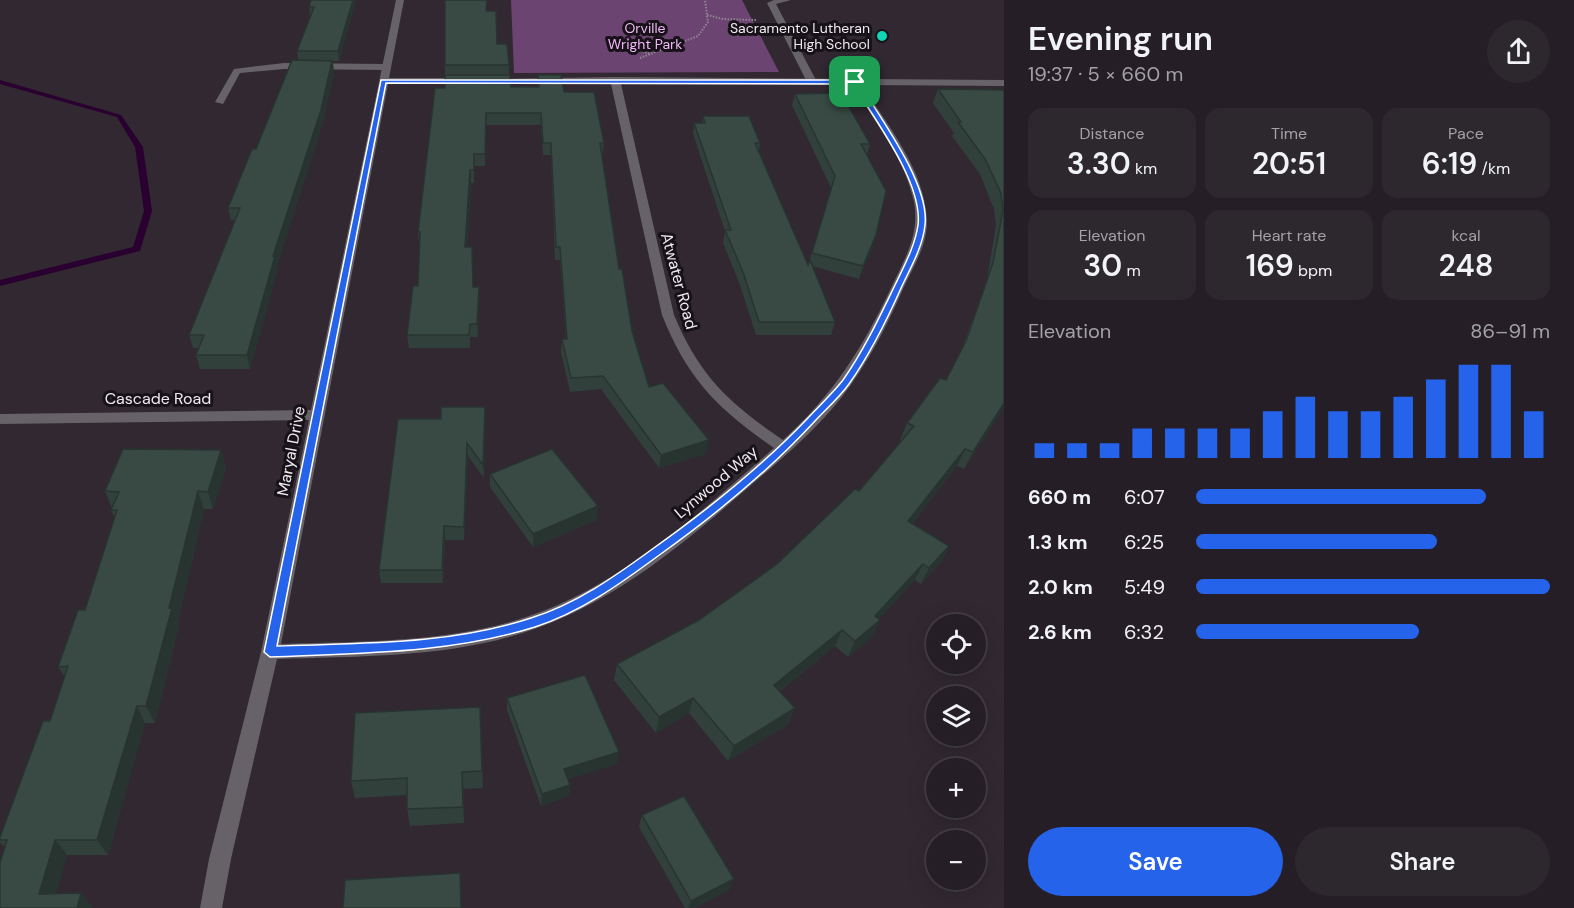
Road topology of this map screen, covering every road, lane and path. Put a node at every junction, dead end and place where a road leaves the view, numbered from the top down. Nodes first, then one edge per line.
1 (400, 0) edge
2 (705, 0) edge
3 (787, 0) edge
4 (707, 15) junction
5 (763, 20) dead end
6 (632, 40) dead end
7 (651, 54) junction
8 (385, 74) junction
9 (615, 80) junction
10 (642, 81) junction
11 (812, 81) junction
12 (855, 82) junction
13 (1004, 83) edge
14 (220, 102) dead end
15 (317, 415) junction
16 (0, 418) edge
17 (784, 448) junction
18 (270, 652) junction
19 (211, 908) edge

1 - 8 street, Maryal Drive
2 - 4 path
3 - 11 street
4 - 5 path
4 - 7 path
6 - 7 path
7 - 10 path
8 - 9 street
8 - 14 street
8 - 15 street, Maryal Drive
9 - 10 street
9 - 17 street, Atwater Road
10 - 11 street
11 - 12 street
12 - 13 street
12 - 17 street, Lynwood Way
15 - 16 street, Cascade Road
15 - 18 street, Maryal Drive
17 - 18 street, Lynwood Way
18 - 19 street, Maryal Drive

